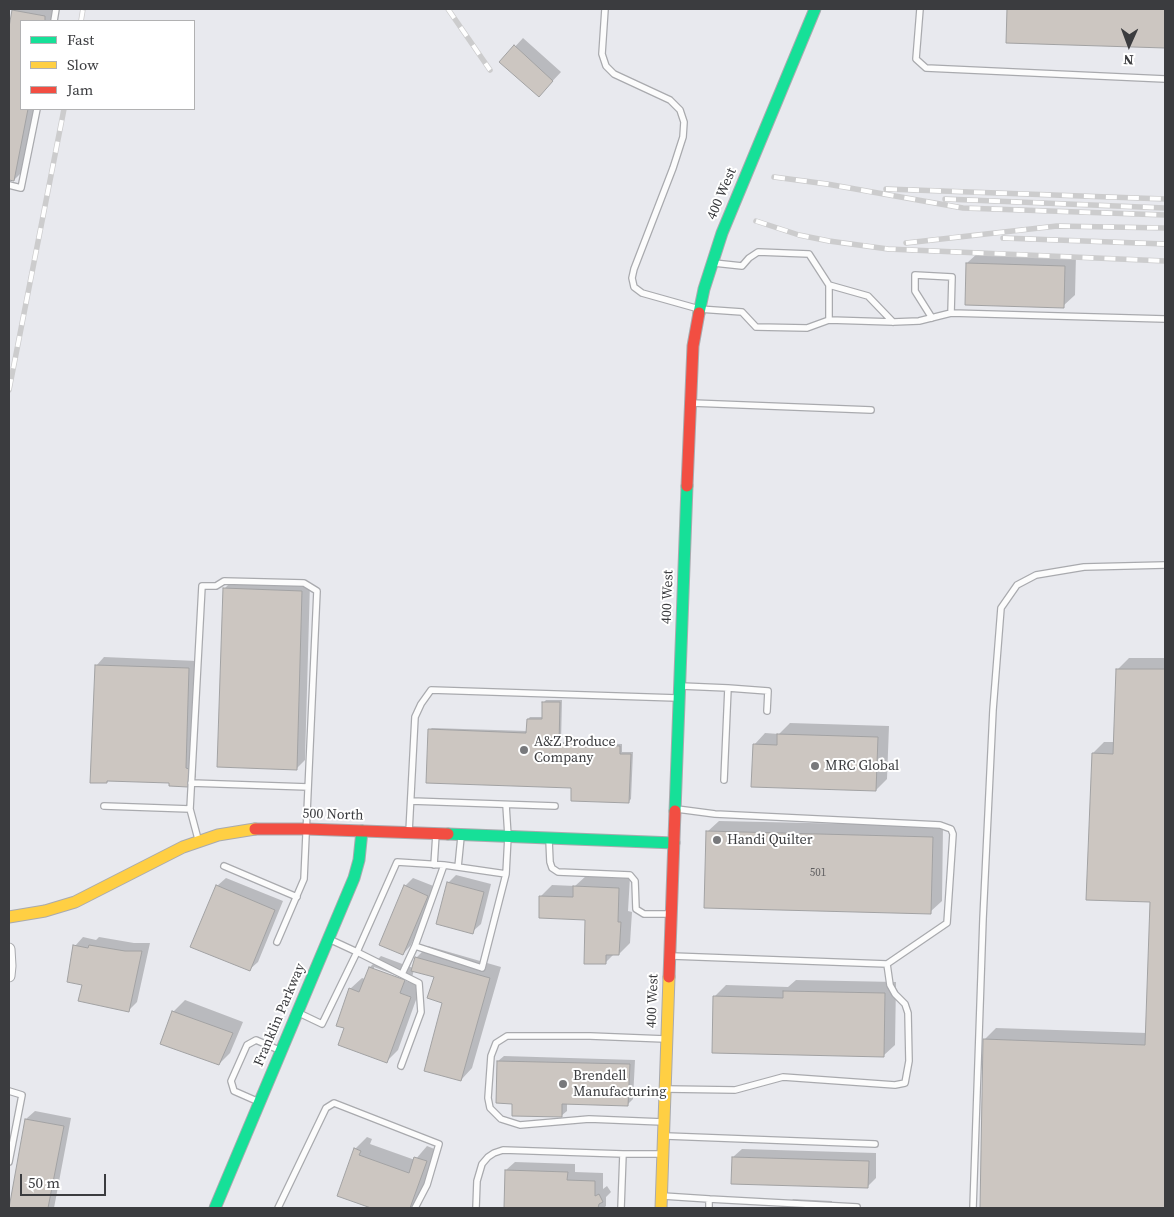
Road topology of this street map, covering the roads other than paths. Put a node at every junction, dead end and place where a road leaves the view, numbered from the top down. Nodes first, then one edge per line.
1 (605, 9) edge
2 (815, 9) edge
3 (920, 9) edge
4 (1165, 79) edge
5 (37, 110) edge
6 (9, 185) edge
7 (712, 262) junction
8 (829, 285) junction
9 (699, 309) junction
10 (951, 313) junction
11 (932, 318) junction
12 (1165, 319) edge
13 (829, 320) junction
14 (893, 322) junction
15 (690, 403) junction
16 (872, 410) dead end
17 (1165, 565) edge
18 (728, 688) junction
19 (679, 692) junction
20 (767, 711) dead end
21 (724, 780) dead end
22 (192, 783) junction
23 (308, 787) junction
24 (411, 801) junction
25 (506, 805) junction
26 (104, 806) dead end
27 (555, 806) dead end
28 (675, 809) junction
29 (190, 810) junction
30 (306, 829) junction
31 (362, 831) junction
32 (409, 833) junction
33 (436, 834) junction
34 (461, 835) junction
35 (508, 836) junction
36 (549, 838) junction
37 (198, 841) junction
38 (674, 843) junction
39 (434, 864) junction
40 (444, 865) junction
41 (224, 866) dead end
42 (458, 867) junction
43 (506, 874) junction
44 (297, 897) junction
45 (671, 914) junction
46 (9, 917) edge
47 (328, 939) junction
48 (277, 942) dead end
49 (415, 946) junction
50 (9, 949) edge
51 (357, 952) junction
52 (670, 956) junction
53 (887, 964) junction
54 (402, 974) junction
55 (9, 976) edge
56 (297, 1012) junction
57 (667, 1039) junction
58 (281, 1051) junction
59 (401, 1066) dead end
60 (665, 1089) junction
61 (9, 1091) edge
62 (259, 1102) junction
63 (664, 1122) junction
64 (663, 1136) junction
65 (875, 1144) dead end
66 (623, 1154) junction
67 (663, 1154) junction
68 (9, 1162) edge
69 (661, 1196) junction
70 (709, 1199) junction
71 (215, 1208) edge
72 (278, 1208) edge
73 (415, 1208) edge
74 (476, 1208) edge
75 (621, 1208) edge
76 (661, 1208) edge
77 (708, 1208) edge
78 (857, 1208) edge
79 (973, 1208) edge

1 - 9 lane
2 - 7 street, 400 West
3 - 4 lane
5 - 6 lane
7 - 8 lane
7 - 9 street, 400 West
8 - 13 lane
8 - 14 lane
9 - 13 lane
9 - 15 street, 400 West
10 - 11 lane
10 - 11 lane
10 - 12 lane
11 - 14 lane
13 - 14 lane
15 - 16 lane
15 - 19 street, 400 West
17 - 79 lane
18 - 19 lane
18 - 20 lane
18 - 21 lane
19 - 24 lane
19 - 28 street, 400 West
22 - 23 lane
22 - 23 lane
22 - 29 lane
23 - 30 lane
24 - 25 lane
24 - 32 lane
25 - 27 lane
25 - 35 lane
26 - 29 lane
28 - 38 street, 400 West
28 - 53 lane
29 - 37 lane
30 - 31 street, 500 North
30 - 37 street, 500 North
30 - 44 lane
31 - 32 street, 500 North
31 - 47 street, Franklin Parkway
32 - 33 street, 500 North
33 - 34 street, 500 North
33 - 39 lane
34 - 35 street, 500 North
34 - 42 lane
35 - 36 street, 500 North
35 - 43 lane
36 - 38 street, 500 North
36 - 45 lane
37 - 46 street, 500 North
38 - 45 street, 400 West
39 - 40 lane
39 - 51 lane
40 - 42 lane
40 - 49 lane
41 - 44 lane
42 - 43 lane
43 - 49 lane
44 - 48 lane
45 - 52 street, 400 West
47 - 51 lane
47 - 56 street, Franklin Parkway
49 - 54 lane
50 - 55 street
51 - 54 lane
51 - 56 lane
52 - 53 lane
52 - 57 street, 400 West
53 - 60 lane
54 - 59 lane
56 - 58 street, Franklin Parkway
57 - 60 street, 400 West
57 - 63 lane
58 - 62 street, Franklin Parkway
58 - 62 lane
60 - 63 street, 400 West
61 - 68 lane
62 - 71 street, Franklin Parkway
63 - 64 street, 400 West
64 - 65 lane
64 - 67 street, 400 West
66 - 67 lane
66 - 74 lane
66 - 75 lane
67 - 69 street, 400 West
69 - 70 lane
69 - 76 street, 400 West
70 - 77 lane
70 - 78 lane
72 - 73 lane

